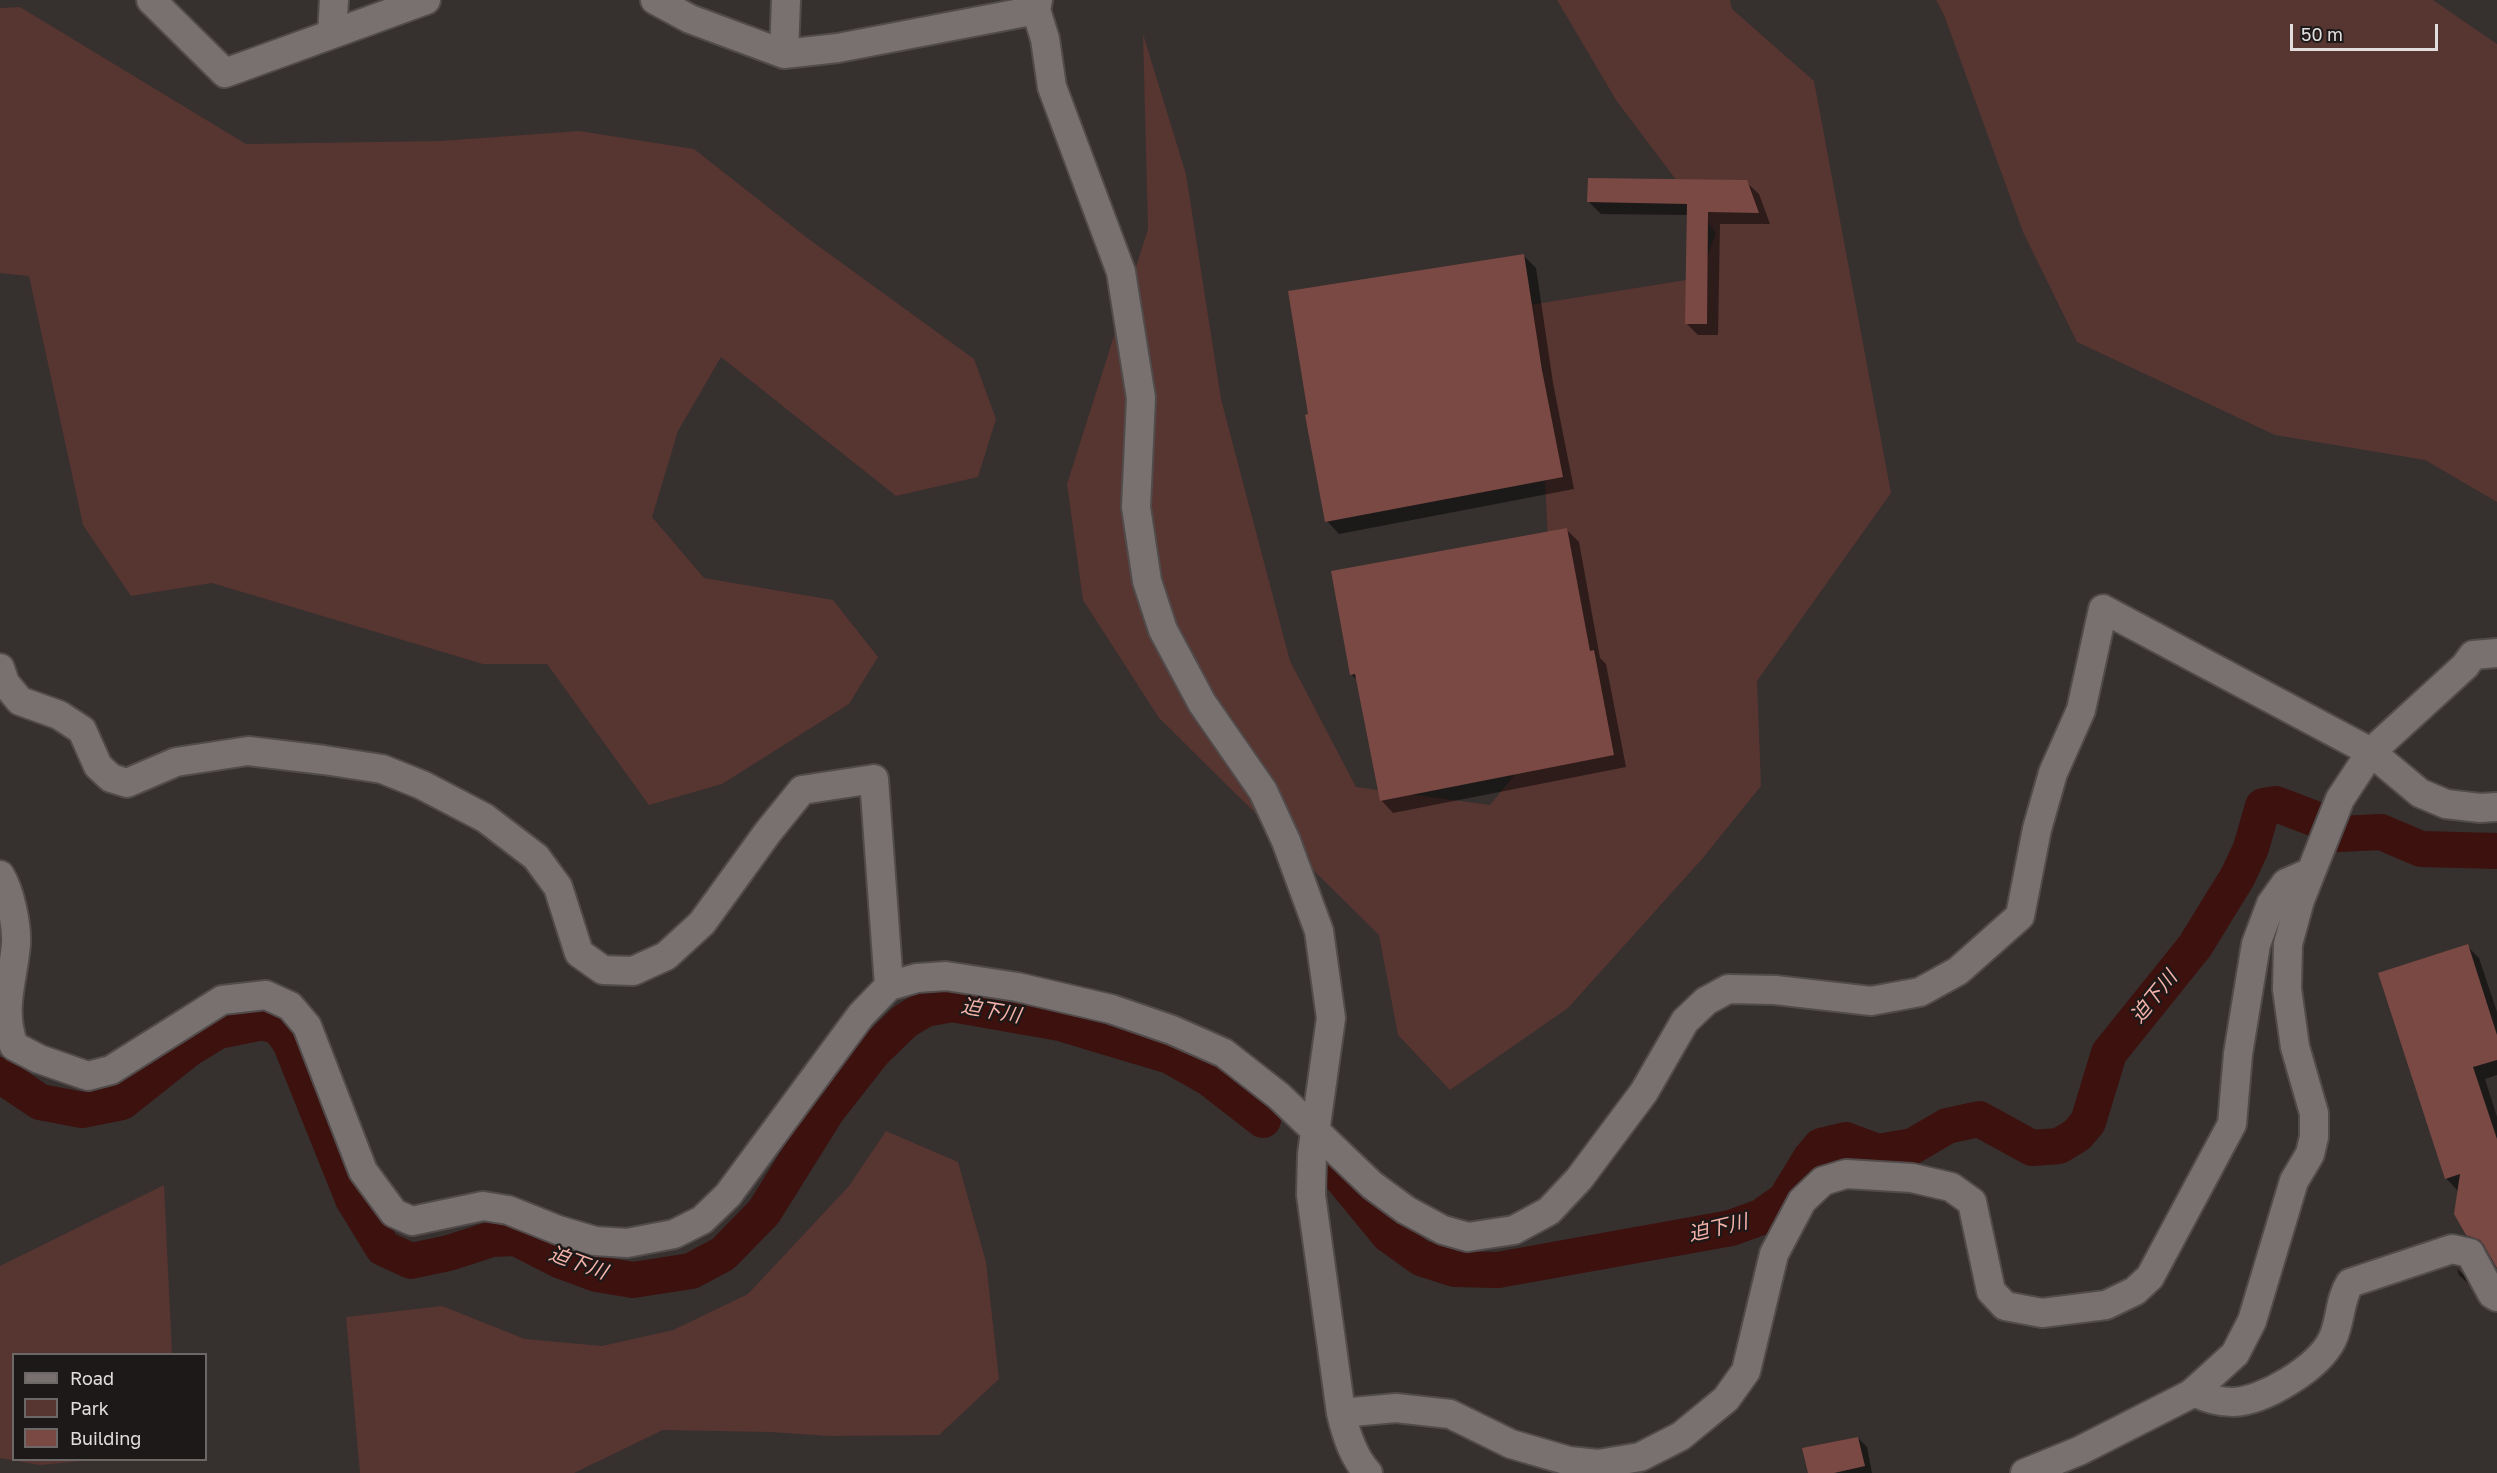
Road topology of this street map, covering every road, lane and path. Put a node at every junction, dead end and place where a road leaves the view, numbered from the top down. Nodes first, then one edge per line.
1 (151, 0) edge
2 (334, 0) edge
3 (426, 0) edge
4 (655, 0) edge
5 (786, 0) edge
6 (1037, 5) edge
7 (333, 34) junction
8 (784, 54) junction
9 (2497, 653) edge
10 (0, 668) edge
11 (2371, 752) junction
12 (2497, 807) edge
13 (2311, 872) junction
14 (0, 875) edge
15 (889, 986) junction
16 (1316, 1129) junction
17 (2497, 1297) edge
18 (2193, 1392) junction
19 (1341, 1413) junction
20 (1368, 1473) edge
21 (2025, 1473) edge

1 - 7 street
2 - 7 street
3 - 7 street
4 - 8 street
5 - 8 street
6 - 8 street
6 - 16 street
9 - 11 street
10 - 15 street
11 - 12 street
11 - 13 street
11 - 16 street
13 - 18 street
13 - 19 street
14 - 15 street
15 - 16 street
16 - 19 street
17 - 18 street
18 - 21 street
19 - 20 street

